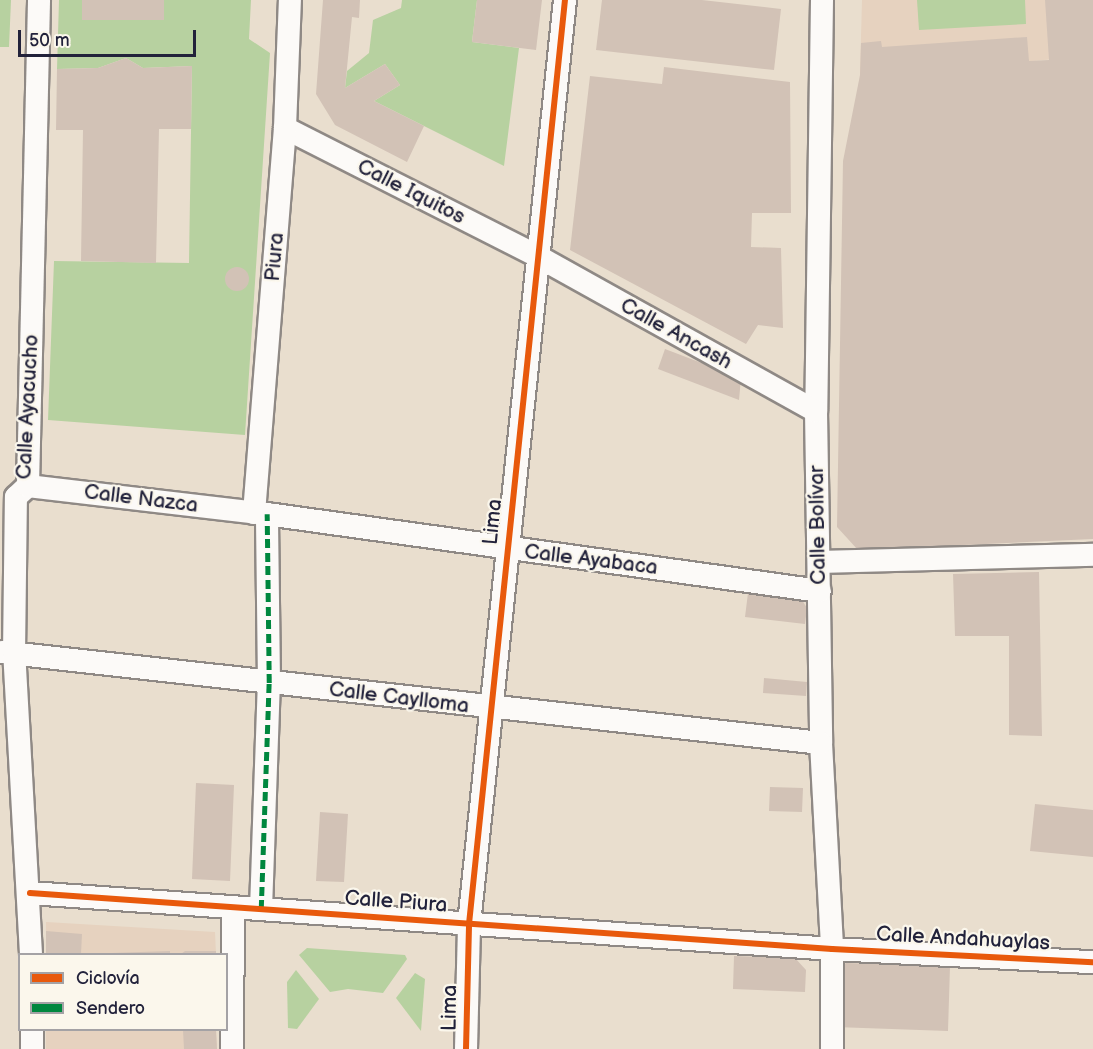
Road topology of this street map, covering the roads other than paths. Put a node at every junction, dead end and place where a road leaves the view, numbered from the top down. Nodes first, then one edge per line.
1 (39, 0) edge
2 (290, 0) edge
3 (565, 0) edge
4 (822, 0) edge
5 (285, 128) junction
6 (537, 256) junction
7 (816, 411) junction
8 (15, 493) edge
9 (260, 513) junction
10 (506, 550) junction
11 (1093, 555) edge
12 (820, 562) junction
13 (820, 591) junction
14 (7, 653) edge
15 (268, 682) junction
16 (490, 709) junction
17 (821, 743) junction
18 (30, 892) junction
19 (233, 907) junction
20 (261, 909) junction
21 (469, 924) junction
22 (832, 949) junction
23 (31, 953) edge
24 (1093, 962) edge
25 (32, 1031) edge
26 (32, 1049) edge
27 (232, 1049) edge
28 (466, 1049) edge
29 (832, 1049) edge

1 - 8 street, Calle Ayacucho
2 - 5 street, Piura
3 - 6 street, Lima
4 - 7 street, Calle Bolívar
5 - 6 street, Calle Iquitos
5 - 9 street, Piura
6 - 7 street, Calle Ancash
6 - 10 street, Lima
7 - 12 street, Calle Bolívar
8 - 9 street, Calle Nazca
8 - 14 street, Calle Ayacucho
9 - 10 street, Calle Ayabaca
9 - 15 street
10 - 13 street, Calle Ayabaca
10 - 16 street, Lima
11 - 12 street
12 - 13 street, Calle Bolívar
13 - 17 street, Calle Bolívar
14 - 15 street, Calle Caylloma
14 - 18 street, Calle Ayacucho
15 - 16 street, Calle Caylloma
15 - 20 street
16 - 17 street, Calle Caylloma
16 - 21 street, Lima
17 - 22 street, Calle Bolívar
18 - 19 street, Calle Piura
18 - 23 street, Calle Ayacucho
19 - 20 street, Calle Piura
19 - 27 street
20 - 21 street, Calle Piura
21 - 22 street, Calle Piura
21 - 28 street, Lima
22 - 24 street, Calle Andahuaylas
22 - 29 street, Calle Bolívar
25 - 26 street

